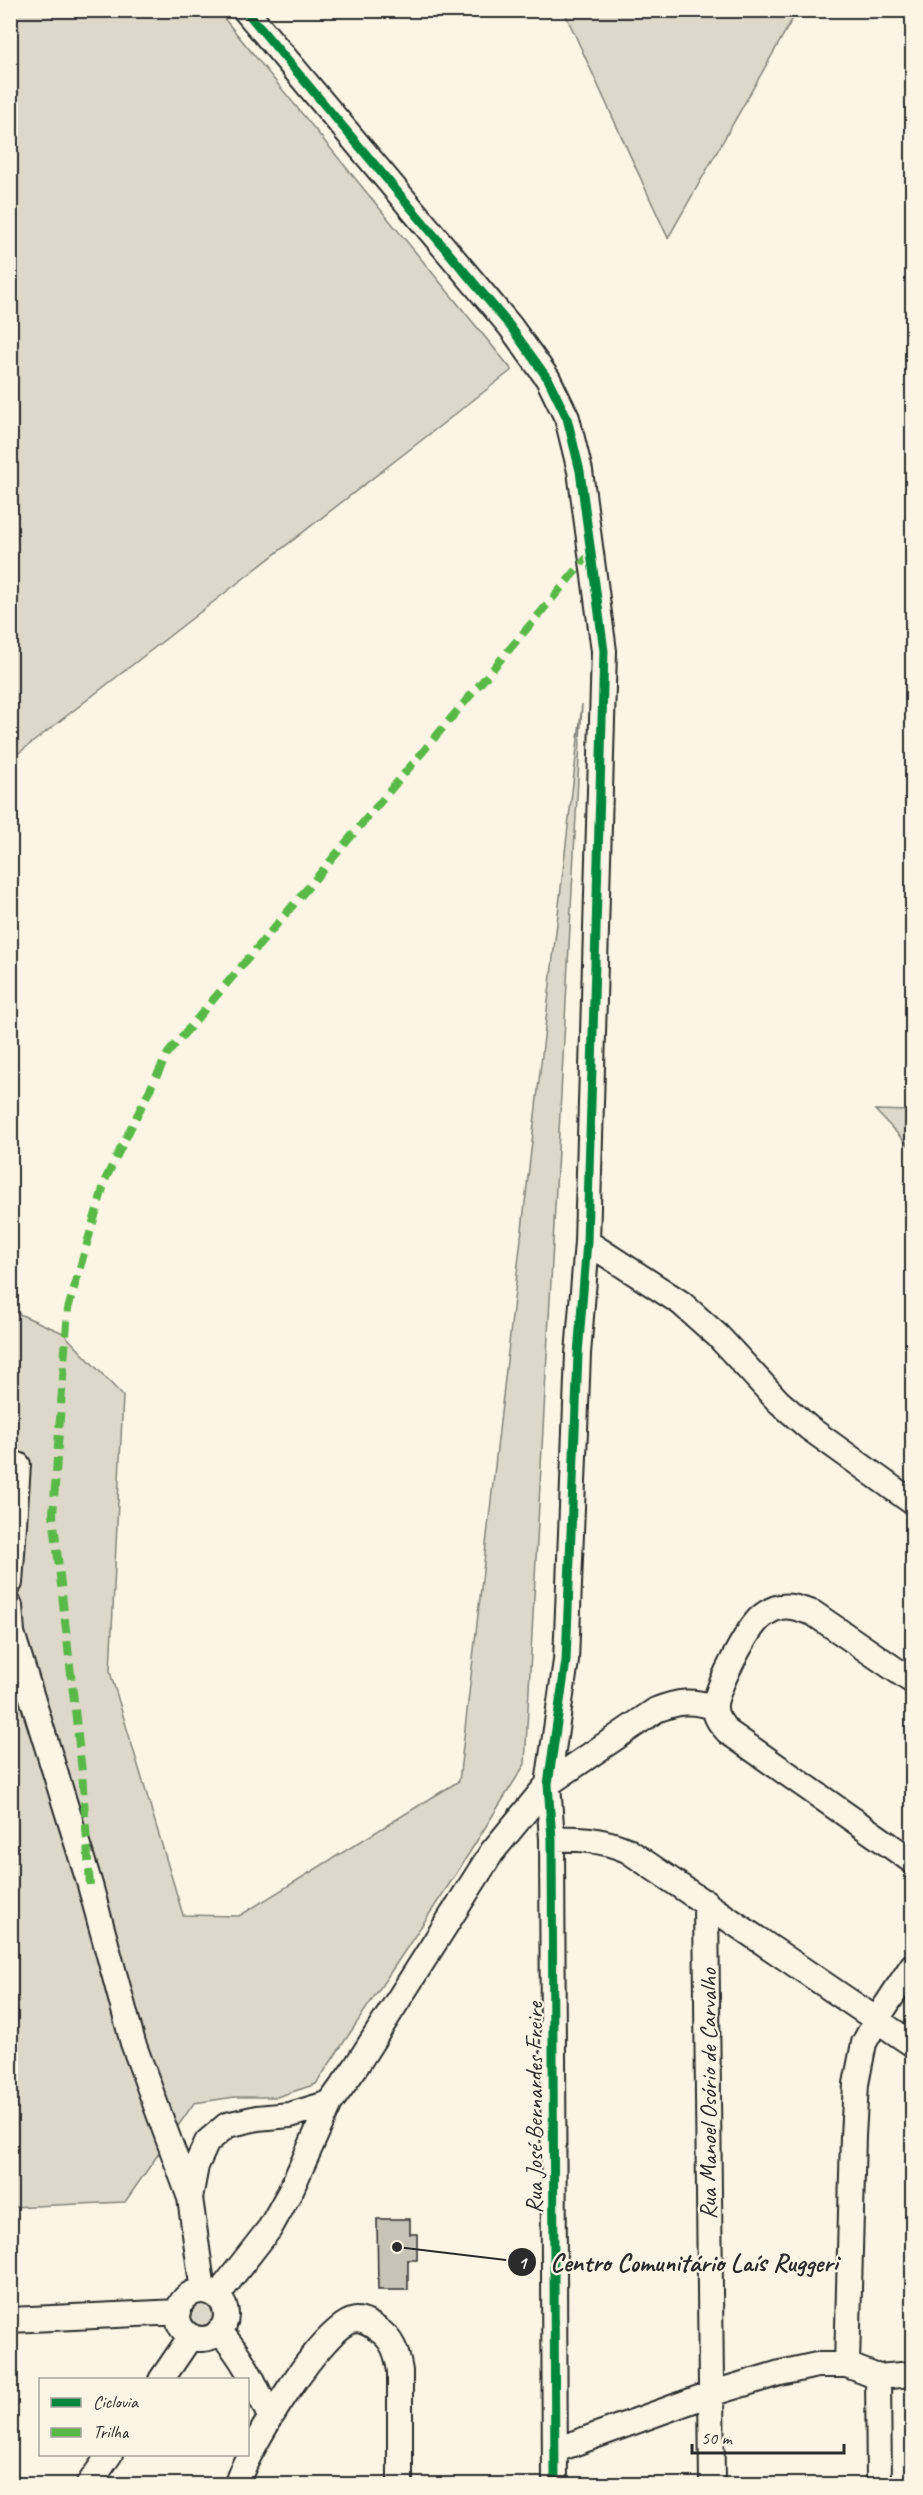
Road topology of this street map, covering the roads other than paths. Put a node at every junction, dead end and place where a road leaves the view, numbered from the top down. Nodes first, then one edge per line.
1 (245, 10) edge
2 (587, 1242) junction
3 (18, 1465) dead end
4 (912, 1502) edge
5 (10, 1583) edge
6 (10, 1606) edge
7 (912, 1681) edge
8 (716, 1714) junction
9 (548, 1784) junction
10 (552, 1839) junction
11 (912, 1861) edge
12 (706, 1902) junction
13 (912, 1966) edge
14 (877, 2019) junction
15 (912, 2044) edge
16 (330, 2103) junction
17 (190, 2198) junction
18 (210, 2293) junction
19 (178, 2312) junction
20 (10, 2320) edge
21 (219, 2331) junction
22 (191, 2336) junction
23 (847, 2365) junction
24 (912, 2374) edge
25 (878, 2377) junction
26 (162, 2378) edge
27 (710, 2394) junction
28 (270, 2417) junction
29 (556, 2450) junction
30 (249, 2452) edge
31 (109, 2456) edge
32 (248, 2456) edge
33 (89, 2484) edge
34 (237, 2484) edge
35 (399, 2484) edge
36 (555, 2484) edge
37 (712, 2484) edge
38 (879, 2484) edge

1 - 2 street, Rua José Bernardes Freire
2 - 4 street
2 - 9 street, Rua José Bernardes Freire
3 - 5 street
6 - 17 street
7 - 8 street
8 - 9 street
8 - 11 street
9 - 10 street, Rua José Bernardes Freire
9 - 16 street
10 - 12 street
10 - 29 street, Rua José Bernardes Freire
12 - 14 street
12 - 27 street, Rua Manoel Osório de Carvalho
13 - 14 street
14 - 15 street
14 - 23 street
16 - 17 street
16 - 18 street
17 - 18 street
18 - 19 street
18 - 21 street
19 - 20 street
19 - 22 street
21 - 22 street
21 - 28 street
22 - 26 street
23 - 25 street
23 - 27 street
24 - 25 street
25 - 38 street
27 - 29 street
27 - 37 street, Rua Manoel Osório de Carvalho
28 - 30 street
28 - 35 street
29 - 36 street, Rua José Bernardes Freire
31 - 33 street
32 - 34 street

